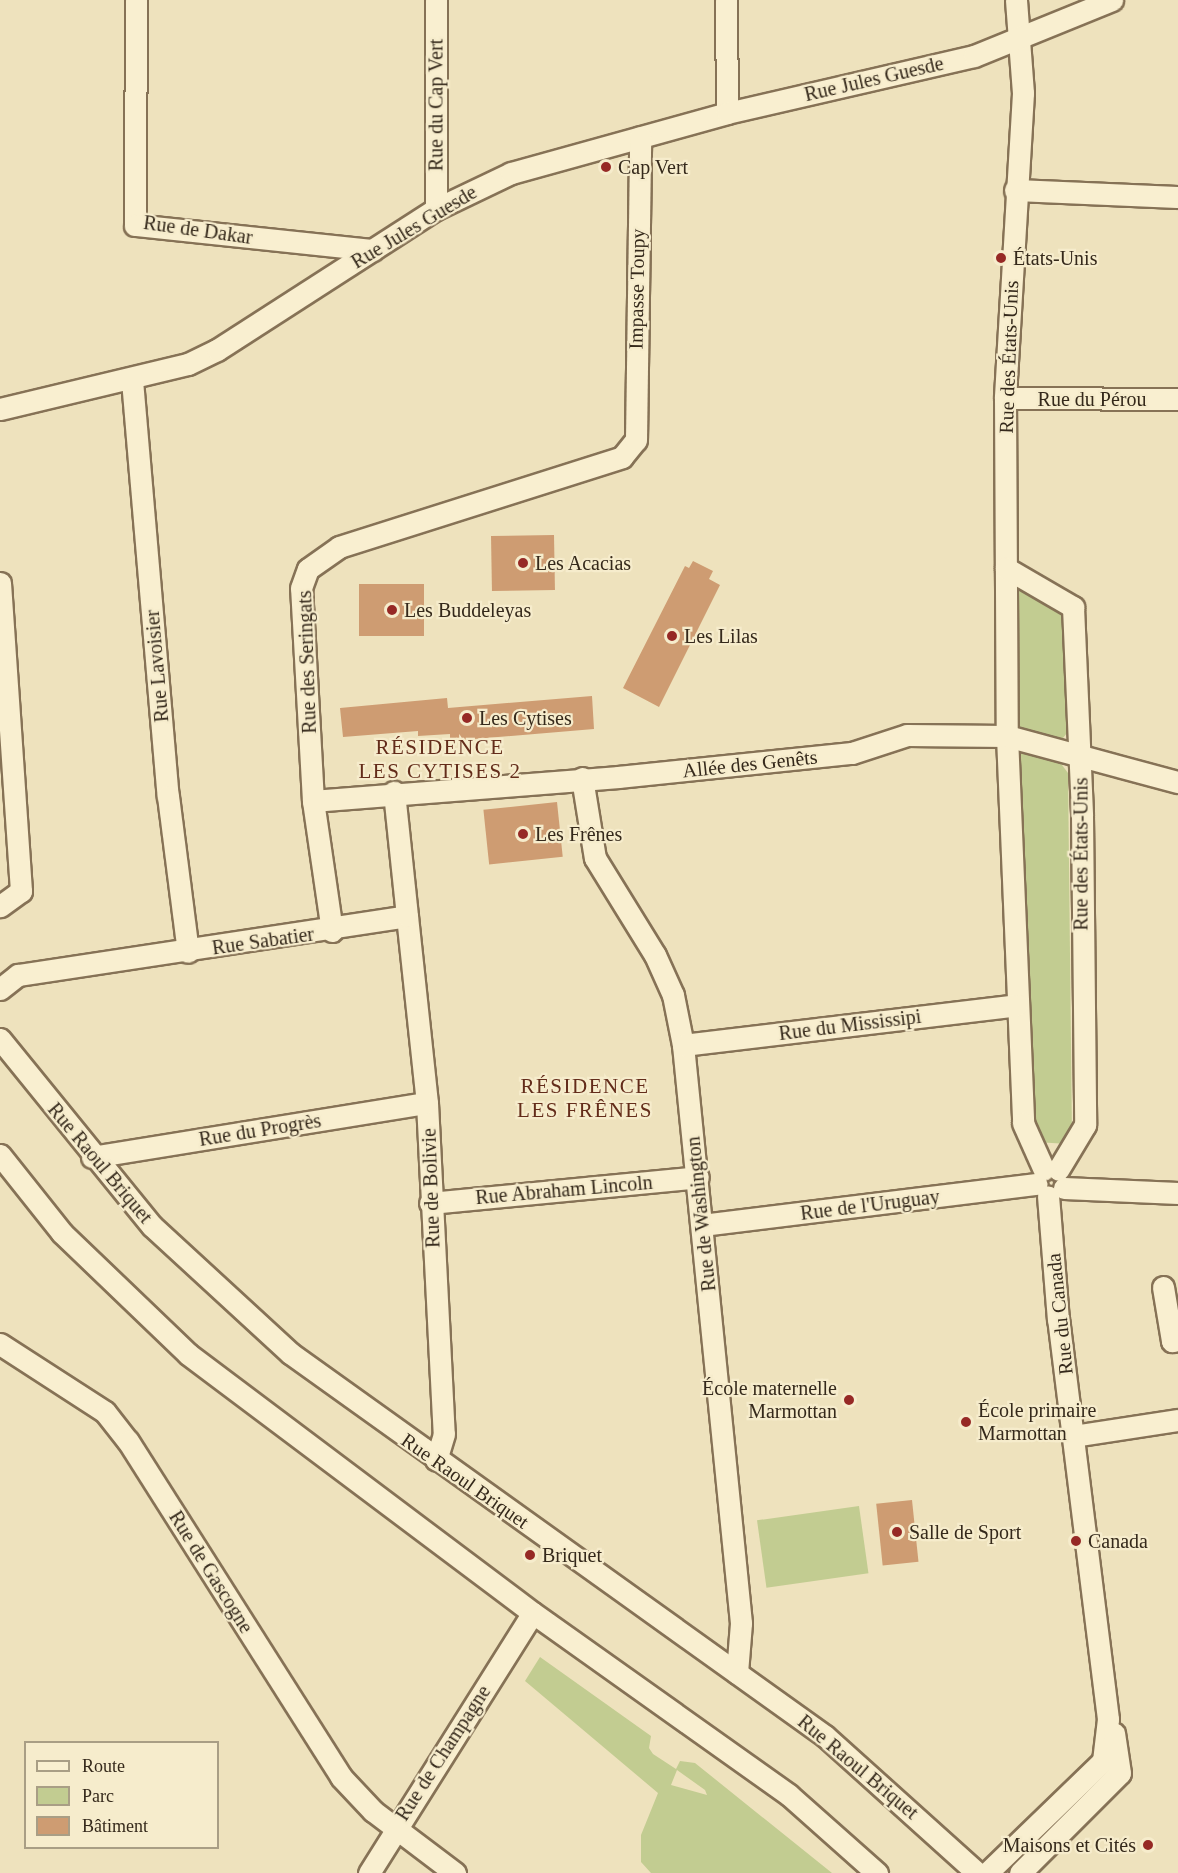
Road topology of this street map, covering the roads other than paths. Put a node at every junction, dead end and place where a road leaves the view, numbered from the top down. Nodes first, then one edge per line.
1 (136, 0) edge
2 (436, 0) edge
3 (726, 0) edge
4 (1016, 0) edge
5 (1112, 0) edge
6 (1020, 39) junction
7 (727, 113) junction
8 (640, 137) junction
9 (1015, 190) junction
10 (1178, 197) edge
11 (436, 209) junction
12 (373, 250) junction
13 (132, 380) junction
14 (1005, 398) junction
15 (1178, 399) edge
16 (0, 409) edge
17 (636, 440) joint
18 (1006, 568) junction
19 (0, 583) edge
20 (1007, 736) junction
21 (1080, 753) junction
22 (582, 778) junction
23 (1178, 782) edge
24 (394, 792) junction
25 (313, 801) junction
26 (0, 906) edge
27 (407, 916) junction
28 (332, 931) junction
29 (188, 952) junction
30 (0, 989) edge
31 (1017, 1005) junction
32 (0, 1039) edge
33 (683, 1045) junction
34 (427, 1103) junction
35 (0, 1155) edge
36 (92, 1157) junction
37 (698, 1177) junction
38 (1050, 1181) junction
39 (1178, 1193) edge
40 (430, 1203) junction
41 (702, 1225) junction
42 (1163, 1287) dead end
43 (1178, 1340) edge
44 (0, 1344) edge
45 (1178, 1420) edge
46 (1073, 1436) junction
47 (436, 1460) junction
48 (533, 1613) junction
49 (737, 1673) junction
50 (1108, 1719) junction
51 (396, 1826) junction
52 (369, 1873) edge
53 (455, 1873) edge
54 (877, 1873) edge
55 (977, 1873) edge
56 (987, 1873) edge
57 (1020, 1873) edge

1 - 12 street, Rue de Dakar
2 - 11 street, Rue du Cap Vert
3 - 7 street
4 - 6 street, Rue des États-Unis
5 - 6 street, Rue Jules Guesde
6 - 7 street, Rue Jules Guesde
6 - 9 street, Rue des États-Unis
7 - 8 street, Rue Jules Guesde
8 - 11 street, Rue Jules Guesde
8 - 17 street, Impasse Toupy
9 - 10 street
9 - 14 street, Rue des États-Unis
11 - 12 street, Rue Jules Guesde
12 - 13 street, Rue Jules Guesde
13 - 16 street, Rue Jules Guesde
13 - 29 street, Rue Lavoisier
14 - 15 street, Rue du Pérou
14 - 18 street, Rue des États-Unis
17 - 25 street, Rue des Seringats
18 - 20 street, Rue des États-Unis
18 - 21 street, Rue des États-Unis
19 - 26 street
20 - 21 street, Allée des Genêts
20 - 22 street, Allée des Genêts
20 - 31 street, Rue des États-Unis
21 - 23 street, Allée des Genêts
21 - 38 street, Rue des États-Unis
22 - 24 street, Allée des Genêts
22 - 33 street, Rue de Washington
24 - 25 street, Allée des Genêts
24 - 27 street
25 - 28 street, Rue des Seringats
27 - 28 street, Rue Sabatier
27 - 34 street, Rue de Bolivie
28 - 29 street, Rue Sabatier
29 - 30 street, Rue Sabatier
31 - 33 street, Rue du Mississipi
31 - 38 street, Rue des États-Unis
32 - 36 street, Rue Raoul Briquet
33 - 37 street, Rue de Washington
34 - 36 street, Rue du Progrès
34 - 40 street, Rue de Bolivie
35 - 48 street
36 - 47 street, Rue Raoul Briquet
37 - 40 street, Rue Abraham Lincoln
37 - 41 street, Rue de Washington
38 - 39 street, Rue de l'Uruguay
38 - 41 street, Rue de l'Uruguay
38 - 46 street, Rue du Canada
40 - 47 street, Rue de Bolivie
41 - 49 street, Rue de Washington
42 - 43 street
44 - 51 street, Rue de Gascogne
45 - 46 street
46 - 50 street, Rue du Canada
47 - 49 street, Rue Raoul Briquet
48 - 51 street, Rue de Champagne
48 - 54 street
49 - 55 street, Rue Raoul Briquet
50 - 56 street, Rue du Canada
50 - 57 street, Rue du Canada
51 - 52 street, Rue de Champagne
51 - 53 street, Rue de Gascogne

